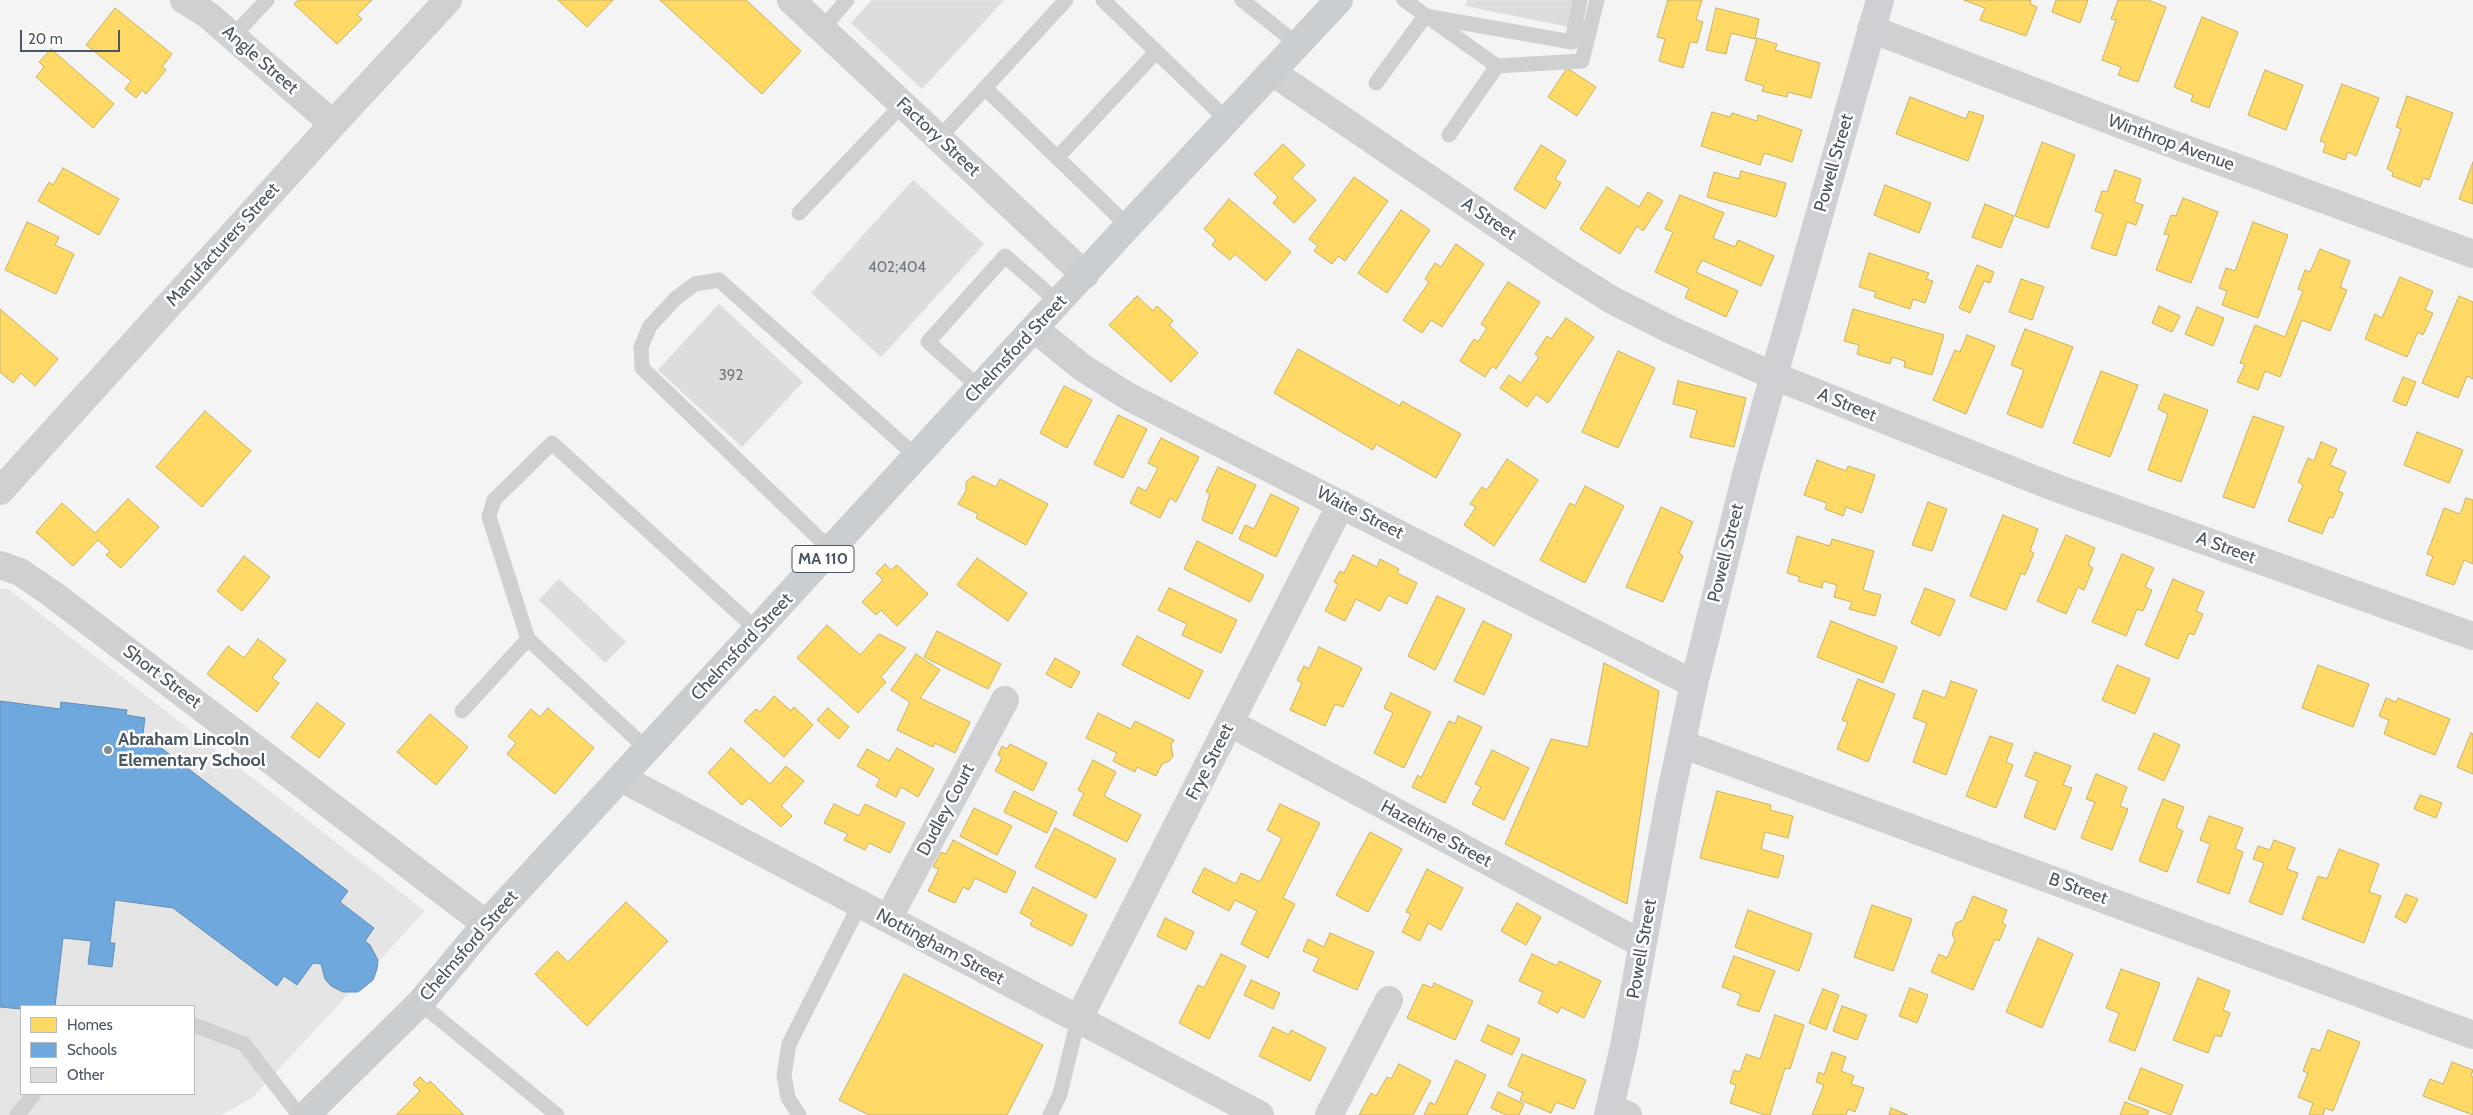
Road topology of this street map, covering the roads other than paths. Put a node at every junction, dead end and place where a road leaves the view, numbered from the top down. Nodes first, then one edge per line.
1 (184, 0) edge
2 (267, 0) edge
3 (448, 0) edge
4 (791, 0) edge
5 (847, 0) edge
6 (1066, 0) edge
7 (1103, 0) edge
8 (1242, 0) edge
9 (1338, 0) edge
10 (1580, 0) edge
11 (1597, 0) edge
12 (1880, 0) edge
13 (1406, 1) edge
14 (1425, 16) junction
15 (822, 29) junction
16 (1871, 29) junction
17 (233, 36) junction
18 (1297, 44) junction
19 (1156, 52) junction
20 (1497, 66) junction
21 (1272, 72) junction
22 (1376, 83) dead end
23 (985, 88) junction
24 (902, 104) junction
25 (1227, 120) junction
26 (333, 124) junction
27 (1449, 134) dead end
28 (939, 138) junction
29 (1057, 158) junction
30 (799, 213) dead end
31 (1128, 226) junction
32 (2473, 254) edge
33 (1085, 275) junction
34 (1059, 303) junction
35 (1035, 328) junction
36 (1774, 376) junction
37 (980, 388) junction
38 (916, 457) junction
39 (0, 491) edge
40 (1341, 504) junction
41 (831, 550) junction
42 (0, 565) edge
43 (757, 630) junction
44 (2473, 636) edge
45 (528, 639) junction
46 (1694, 684) junction
47 (1005, 700) dead end
48 (462, 711) dead end
49 (1230, 723) junction
50 (1682, 744) junction
51 (648, 750) junction
52 (621, 778) junction
53 (860, 904) junction
54 (888, 919) junction
55 (486, 924) junction
56 (1642, 944) junction
57 (1389, 1000) dead end
58 (420, 1003) junction
59 (1078, 1020) junction
60 (195, 1026) edge
61 (2473, 1035) edge
62 (33, 1095) edge
63 (1615, 1113) edge
64 (17, 1115) edge
65 (299, 1115) edge
66 (306, 1115) edge
67 (557, 1115) edge
68 (799, 1115) edge
69 (1050, 1115) edge
70 (1260, 1115) edge
71 (1329, 1115) edge

1 - 17 street, Angle Street
2 - 17 lane
3 - 26 street, Manufacturers Street
4 - 15 street, Factory Street
5 - 15 lane
6 - 23 lane
7 - 19 lane
8 - 18 lane
9 - 18 main road, Chelmsford Street / MA 110
10 - 14 lane
11 - 20 lane
12 - 16 street, Powell Street
13 - 14 lane
14 - 20 lane
14 - 22 lane
15 - 24 street, Factory Street
16 - 32 street, Winthrop Avenue
16 - 36 street, Powell Street
17 - 26 street, Angle Street
18 - 21 main road, Chelmsford Street / MA 110
19 - 25 lane
19 - 29 lane
20 - 27 lane
21 - 25 main road, Chelmsford Street / MA 110
21 - 36 street, A Street
23 - 28 lane
23 - 29 lane
24 - 28 street, Factory Street
24 - 30 lane
25 - 31 main road, Chelmsford Street / MA 110
26 - 39 street, Manufacturers Street
28 - 33 street, Factory Street
29 - 31 lane
31 - 33 main road, Chelmsford Street / MA 110
33 - 34 main road, Chelmsford Street / MA 110
34 - 35 main road, Chelmsford Street / MA 110
34 - 37 lane
35 - 37 main road, Chelmsford Street / MA 110
35 - 40 street, Waite Street
36 - 44 street, A Street
36 - 46 street, Powell Street
37 - 38 main road, Chelmsford Street / MA 110
38 - 41 main road, Chelmsford Street / MA 110
38 - 41 lane
40 - 46 street, Waite Street
40 - 49 street, Frye Street
41 - 43 main road, Chelmsford Street / MA 110
42 - 55 street, Short Street
43 - 45 lane
43 - 51 main road, Chelmsford Street / MA 110
45 - 48 lane
45 - 51 lane
46 - 50 street, Powell Street
47 - 54 street, Dudley Court
49 - 56 street, Hazeltine Street
49 - 59 street, Frye Street
50 - 56 street, Powell Street
50 - 61 street, B Street
51 - 52 main road, Chelmsford Street / MA 110
52 - 53 street, Nottingham Street
52 - 55 main road, Chelmsford Street / MA 110
53 - 54 street, Nottingham Street
53 - 68 lane
54 - 59 street, Nottingham Street
55 - 58 main road, Chelmsford Street / MA 110
56 - 63 street, Powell Street
57 - 71 street
58 - 66 main road, Chelmsford Street / MA 110
58 - 67 lane
59 - 69 lane
59 - 70 street, Nottingham Street
60 - 65 lane
62 - 64 lane

